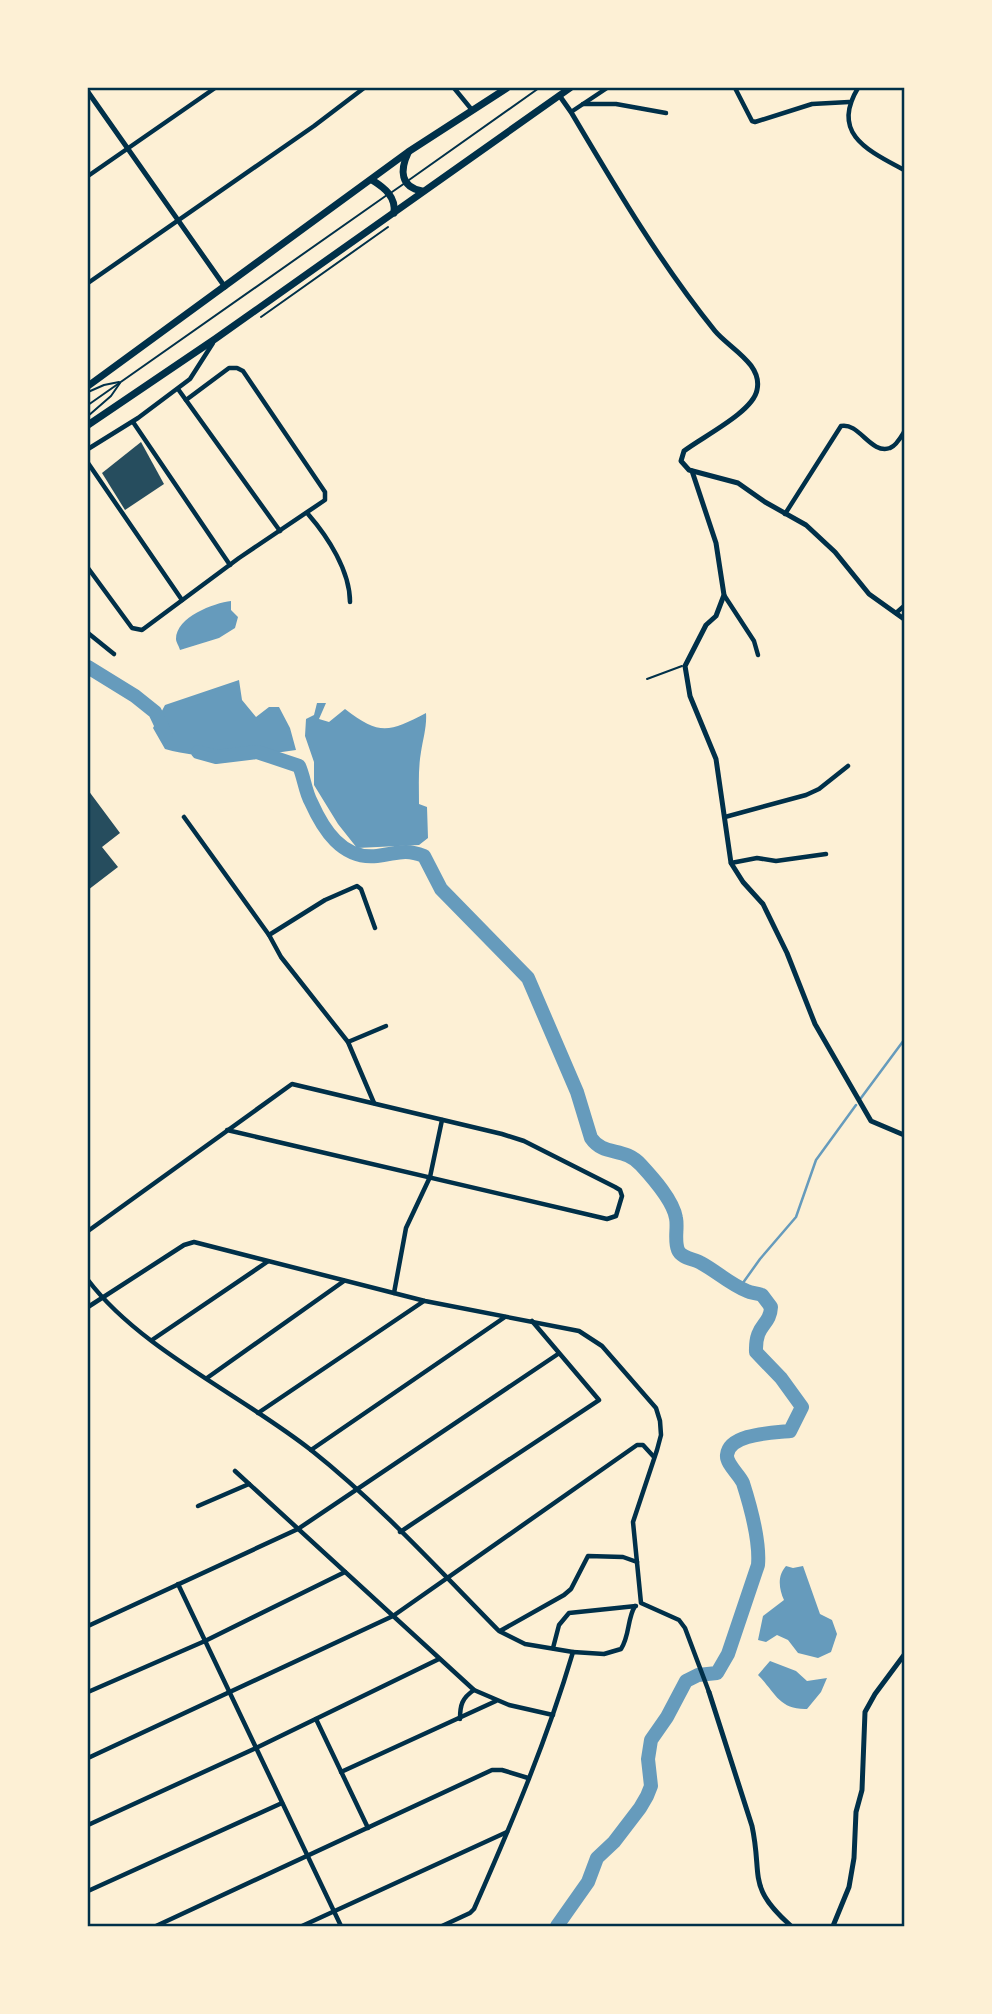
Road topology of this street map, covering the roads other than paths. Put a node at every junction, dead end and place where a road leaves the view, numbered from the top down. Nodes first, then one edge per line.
1 (215, 88) edge
2 (365, 88) edge
3 (454, 88) edge
4 (507, 88) edge
5 (539, 88) edge
6 (570, 88) edge
7 (607, 88) edge
8 (736, 88) edge
9 (858, 88) edge
10 (88, 92) edge
11 (559, 96) junction
12 (849, 103) junction
13 (583, 104) junction
14 (472, 110) junction
15 (571, 112) junction
16 (666, 113) dead end
17 (128, 149) junction
18 (408, 152) junction
19 (905, 170) edge
20 (88, 176) edge
21 (372, 180) junction
22 (406, 182) junction
23 (422, 191) junction
24 (389, 194) junction
25 (394, 213) junction
26 (178, 219) junction
27 (88, 283) edge
28 (225, 287) junction
29 (215, 339) junction
30 (120, 382) junction
31 (88, 386) edge
32 (178, 389) junction
33 (88, 392) edge
34 (186, 400) junction
35 (88, 405) edge
36 (88, 416) edge
37 (133, 422) junction
38 (88, 425) edge
39 (905, 432) edge
40 (88, 449) edge
41 (89, 467) edge
42 (692, 471) junction
43 (308, 513) junction
44 (785, 513) junction
45 (280, 531) junction
46 (230, 565) junction
47 (88, 568) edge
48 (724, 595) junction
49 (182, 600) junction
50 (350, 603) dead end
51 (905, 606) edge
52 (896, 613) junction
53 (905, 619) edge
54 (88, 634) edge
55 (114, 654) dead end
56 (758, 655) dead end
57 (685, 666) junction
58 (647, 678) dead end
59 (848, 766) dead end
60 (184, 817) dead end
61 (725, 817) junction
62 (825, 854) dead end
63 (731, 863) junction
64 (375, 928) dead end
65 (269, 935) junction
66 (386, 1026) dead end
67 (348, 1042) junction
68 (374, 1103) junction
69 (442, 1119) junction
70 (227, 1130) junction
71 (905, 1135) edge
72 (430, 1177) junction
73 (88, 1231) edge
74 (268, 1262) junction
75 (88, 1280) edge
76 (345, 1281) junction
77 (394, 1293) junction
78 (101, 1298) junction
79 (425, 1301) junction
80 (88, 1307) edge
81 (506, 1317) junction
82 (532, 1321) junction
83 (152, 1340) junction
84 (558, 1354) junction
85 (207, 1378) junction
86 (258, 1413) junction
87 (311, 1450) junction
88 (654, 1457) junction
89 (235, 1471) dead end
90 (249, 1484) junction
91 (356, 1490) junction
92 (198, 1506) dead end
93 (298, 1529) junction
94 (400, 1532) junction
95 (637, 1562) junction
96 (345, 1572) junction
97 (447, 1578) junction
98 (178, 1584) junction
99 (641, 1603) junction
100 (635, 1606) junction
101 (393, 1616) junction
102 (88, 1625) edge
103 (499, 1631) junction
104 (205, 1641) junction
105 (553, 1648) junction
106 (573, 1652) junction
107 (905, 1656) edge
108 (439, 1659) junction
109 (474, 1690) junction
110 (229, 1691) junction
111 (88, 1692) edge
112 (709, 1692) joint
113 (497, 1700) junction
114 (552, 1715) junction
115 (460, 1718) junction
116 (316, 1719) junction
117 (256, 1748) junction
118 (88, 1758) edge
119 (341, 1772) junction
120 (528, 1778) junction
121 (282, 1803) junction
122 (88, 1825) edge
123 (368, 1828) junction
124 (508, 1832) junction
125 (307, 1856) junction
126 (88, 1891) edge
127 (334, 1912) junction
128 (156, 1927) edge
129 (302, 1927) edge
130 (341, 1927) edge
131 (442, 1927) edge
132 (792, 1927) edge
133 (833, 1927) edge

1 - 17 street
2 - 26 street
3 - 14 street
4 - 14 highway
5 - 22 lane
6 - 11 highway
7 - 13 street
8 - 12 street
9 - 12 street
10 - 17 street
11 - 15 street
11 - 23 highway
12 - 19 street
13 - 15 street
13 - 16 street
14 - 18 highway
15 - 42 street
17 - 20 street
17 - 26 street
18 - 21 highway
18 - 22 highway
21 - 24 highway
21 - 28 highway
22 - 23 highway
22 - 24 lane
23 - 25 highway
24 - 25 highway
24 - 30 lane
25 - 29 highway
26 - 27 street
26 - 28 street
28 - 31 highway
29 - 32 street
29 - 38 highway
30 - 33 lane
30 - 35 lane
30 - 36 lane
32 - 34 street
32 - 37 street
34 - 43 street
34 - 45 street
37 - 40 street
37 - 46 street
39 - 44 street
41 - 49 street
42 - 44 street
42 - 48 street
43 - 45 street
43 - 50 street
44 - 52 street
45 - 46 street
46 - 49 street
47 - 49 street
48 - 56 street
48 - 57 street
51 - 52 street
52 - 53 street
54 - 55 street
57 - 58 lane
57 - 61 street
59 - 61 street
60 - 65 street
61 - 63 street
62 - 63 street
63 - 71 street
64 - 65 street
65 - 67 street
66 - 67 street
67 - 68 street
68 - 69 street
68 - 70 street
69 - 72 street
69 - 72 street
70 - 72 street
70 - 73 street
72 - 77 street
74 - 76 street
74 - 78 street
74 - 83 street
75 - 78 street
76 - 77 street
76 - 85 street
77 - 79 street
78 - 80 street
78 - 83 street
79 - 81 street
79 - 86 street
81 - 82 street
81 - 87 street
82 - 84 street
82 - 88 street
83 - 85 street
84 - 91 street
84 - 94 street
85 - 86 street
86 - 87 street
87 - 91 street
88 - 95 street
88 - 97 street
89 - 90 street
90 - 92 street
90 - 93 street
91 - 93 street
91 - 94 street
93 - 96 street
93 - 98 street
94 - 97 street
95 - 99 street
95 - 103 street
96 - 101 street
96 - 104 street
97 - 101 street
97 - 103 street
98 - 102 street
98 - 104 street
99 - 100 street
99 - 112 street
100 - 105 street
100 - 106 street
101 - 108 street
101 - 110 street
103 - 105 street
104 - 110 street
104 - 111 street
105 - 106 street
106 - 114 street
107 - 133 street
108 - 109 street
108 - 116 street
109 - 113 street
109 - 115 street
110 - 117 street
110 - 118 street
112 - 132 street
113 - 114 street
113 - 115 street
114 - 120 street
115 - 119 street
116 - 117 street
116 - 119 street
117 - 121 street
117 - 122 street
119 - 123 street
120 - 123 street
120 - 124 street
121 - 125 street
121 - 126 street
123 - 125 street
124 - 127 street
124 - 131 street
125 - 127 street
125 - 128 street
127 - 129 street
127 - 130 street

